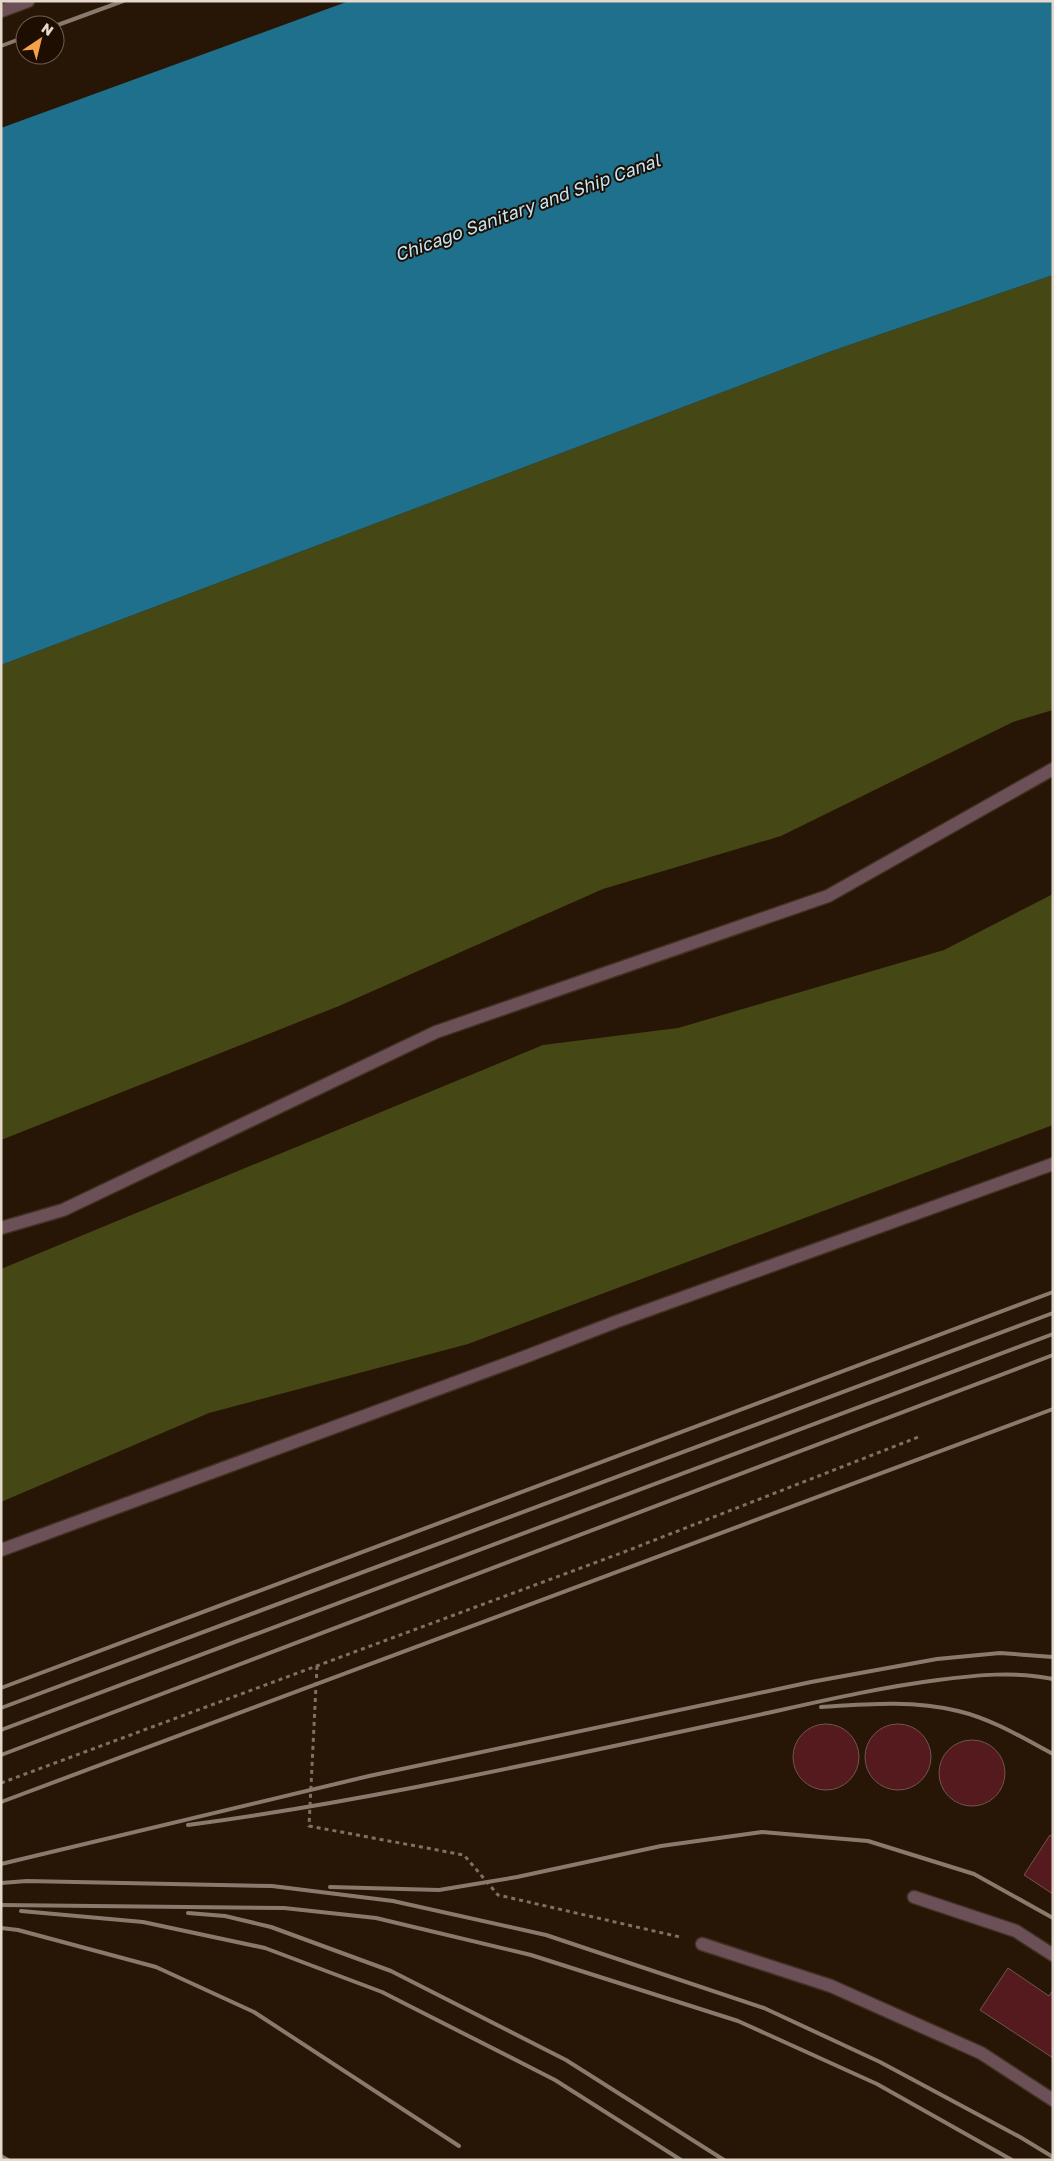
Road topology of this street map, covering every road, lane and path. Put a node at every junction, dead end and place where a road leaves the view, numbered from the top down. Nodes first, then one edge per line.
1 (28, 1) edge
2 (1, 11) edge
3 (1053, 769) edge
4 (1053, 1164) edge
5 (1, 1228) edge
6 (921, 1436) dead end
7 (1, 1550) edge
8 (317, 1666) junction
9 (1, 1783) edge
10 (914, 1897) dead end
11 (702, 1944) joint
12 (1053, 1955) edge
13 (1053, 2100) edge

1 - 2 lane
3 - 5 lane
4 - 7 lane
6 - 8 path
8 - 9 path
8 - 11 path
10 - 12 lane
11 - 13 lane

